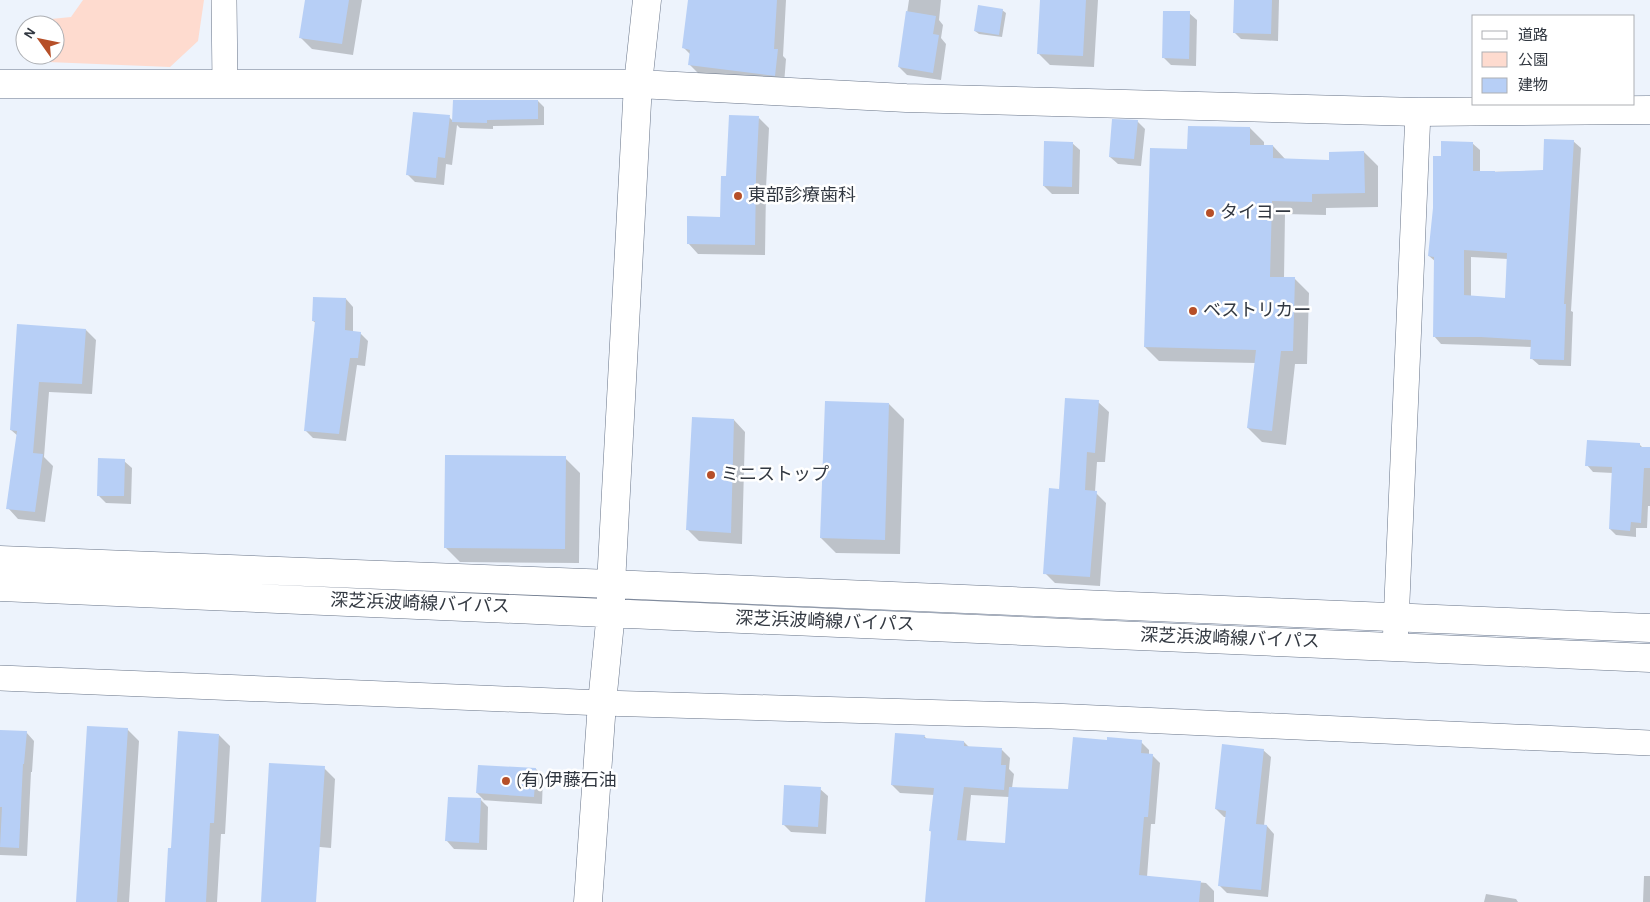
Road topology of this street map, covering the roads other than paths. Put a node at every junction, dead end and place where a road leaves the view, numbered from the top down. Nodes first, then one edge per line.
1 (224, 0) edge
2 (647, 0) edge
3 (0, 84) edge
4 (225, 84) junction
5 (638, 84) junction
6 (1650, 110) edge
7 (1418, 112) junction
8 (0, 560) edge
9 (611, 584) junction
10 (0, 587) edge
11 (611, 612) junction
12 (1398, 617) junction
13 (1650, 628) edge
14 (1395, 646) junction
15 (1650, 658) edge
16 (0, 678) edge
17 (602, 703) junction
18 (1650, 743) edge
19 (588, 902) edge

1 - 4 street
2 - 5 main road
3 - 4 main road
4 - 5 main road
5 - 7 main road
5 - 9 main road
6 - 7 main road
7 - 12 street
8 - 9 main road, 深芝浜波崎線バイパス
9 - 11 main road
9 - 12 main road, 深芝浜波崎線バイパス
10 - 11 main road, 深芝浜波崎線バイパス
11 - 14 main road, 深芝浜波崎線バイパス
11 - 17 main road
12 - 13 main road, 深芝浜波崎線バイパス
12 - 14 street
14 - 15 main road, 深芝浜波崎線バイパス
16 - 17 street
17 - 18 street
17 - 19 main road

